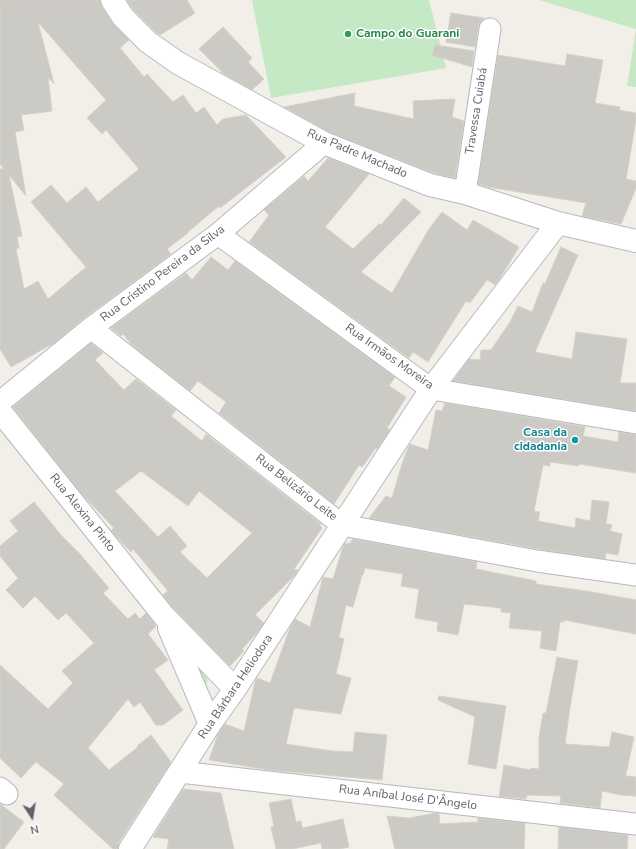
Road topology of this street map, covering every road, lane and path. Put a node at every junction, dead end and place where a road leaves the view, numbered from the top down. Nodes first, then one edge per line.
1 (112, 0) edge
2 (490, 29) dead end
3 (324, 143) junction
4 (465, 193) junction
5 (558, 223) junction
6 (218, 234) junction
7 (636, 241) edge
8 (91, 328) junction
9 (432, 389) junction
10 (0, 402) edge
11 (0, 411) edge
12 (636, 423) edge
13 (342, 525) junction
14 (636, 575) edge
15 (164, 616) junction
16 (235, 689) junction
17 (210, 724) junction
18 (180, 772) junction
19 (636, 824) edge
20 (130, 849) edge

1 - 3 street, Rua Padre Machado
2 - 4 street, Travessa Cuiabá
3 - 4 street, Rua Padre Machado
3 - 6 street, Rua Cristino Pereira da Silva
4 - 5 street, Rua Padre Machado
5 - 7 street, Rua Padre Machado
5 - 9 street, Rua Bárbara Heliodora
6 - 8 street, Rua Cristino Pereira da Silva
6 - 9 street, Rua Irmãos Moreira
8 - 10 street, Rua Cristino Pereira da Silva
8 - 13 street, Rua Belizário Leite
9 - 12 street, Rua Irmãos Moreira
9 - 13 street, Rua Bárbara Heliodora
11 - 15 street, Rua Alexina Pinto
13 - 14 street, Rua Belizário Leite
13 - 16 street, Rua Bárbara Heliodora
15 - 16 street, Rua Alexina Pinto
15 - 17 street, Rua Alexina Pinto
16 - 17 street, Rua Bárbara Heliodora
17 - 18 street, Rua Bárbara Heliodora
18 - 19 street, Rua Aníbal José D'Ângelo
18 - 20 street, Rua Bárbara Heliodora

